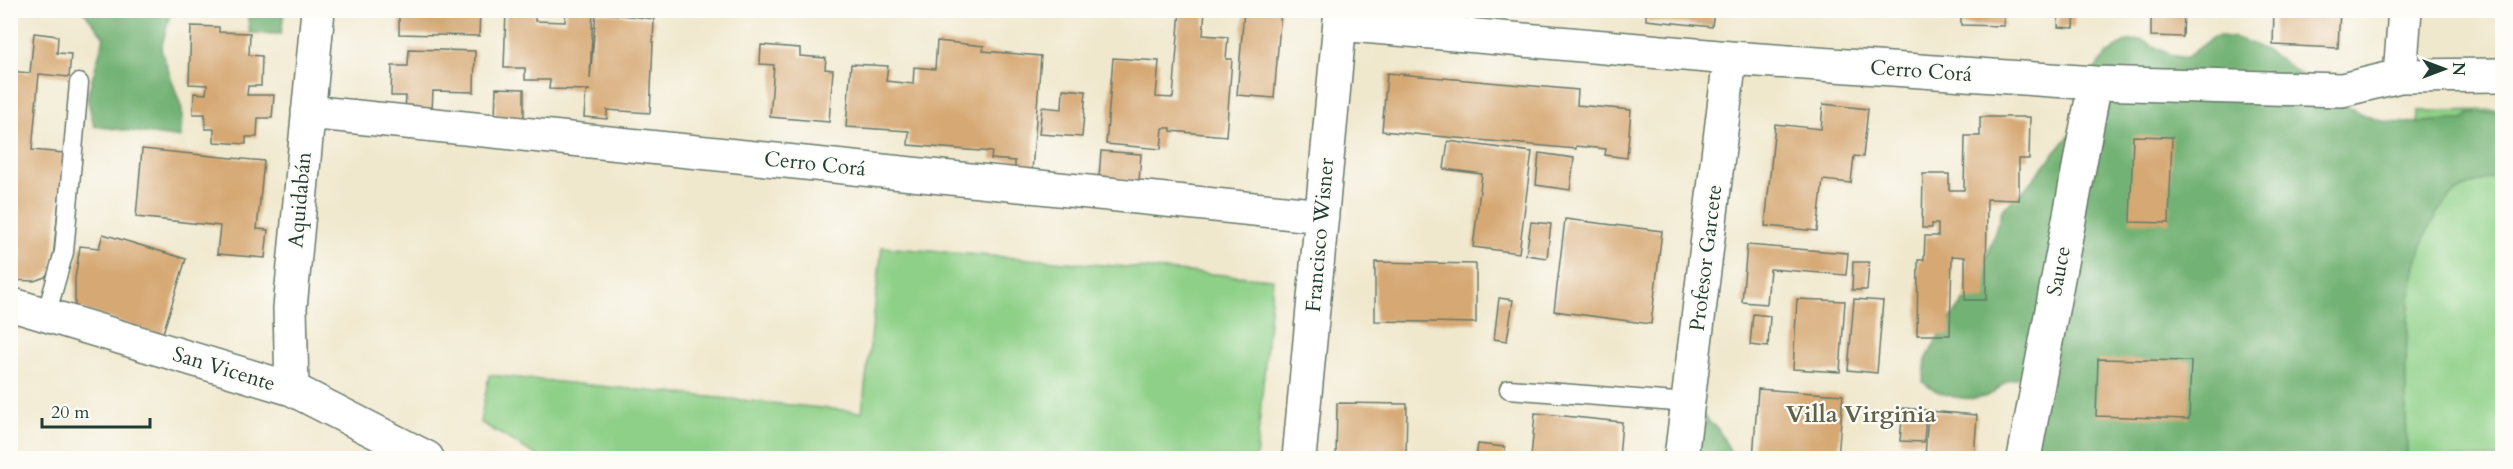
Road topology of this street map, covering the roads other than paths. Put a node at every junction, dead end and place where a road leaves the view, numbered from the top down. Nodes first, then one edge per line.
1 (318, 10) edge
2 (2405, 10) edge
3 (1341, 17) edge
4 (1730, 58) junction
5 (2400, 75) junction
6 (2502, 75) edge
7 (79, 83) dead end
8 (2095, 83) junction
9 (308, 112) junction
10 (1322, 216) junction
11 (10, 304) edge
12 (46, 315) junction
13 (1509, 389) dead end
14 (292, 390) junction
15 (1688, 403) junction
16 (422, 457) edge
17 (1299, 459) edge
18 (1681, 459) edge
19 (2024, 459) edge

1 - 9 street, Aquidabán
2 - 5 street
3 - 4 street, Cerro Corá
3 - 10 street, Francisco Wisner
4 - 8 street, Cerro Corá
4 - 15 street, Profesor Garcete
5 - 6 street, Cerro Corá
5 - 8 street, Cerro Corá
7 - 12 lane
8 - 19 street, Sauce
9 - 10 street, Cerro Corá
9 - 14 street, Aquidabán
10 - 17 street, Francisco Wisner
11 - 12 street, San Vicente
12 - 14 street, San Vicente
13 - 15 lane
14 - 16 street, San Vicente
15 - 18 street, Profesor Garcete

